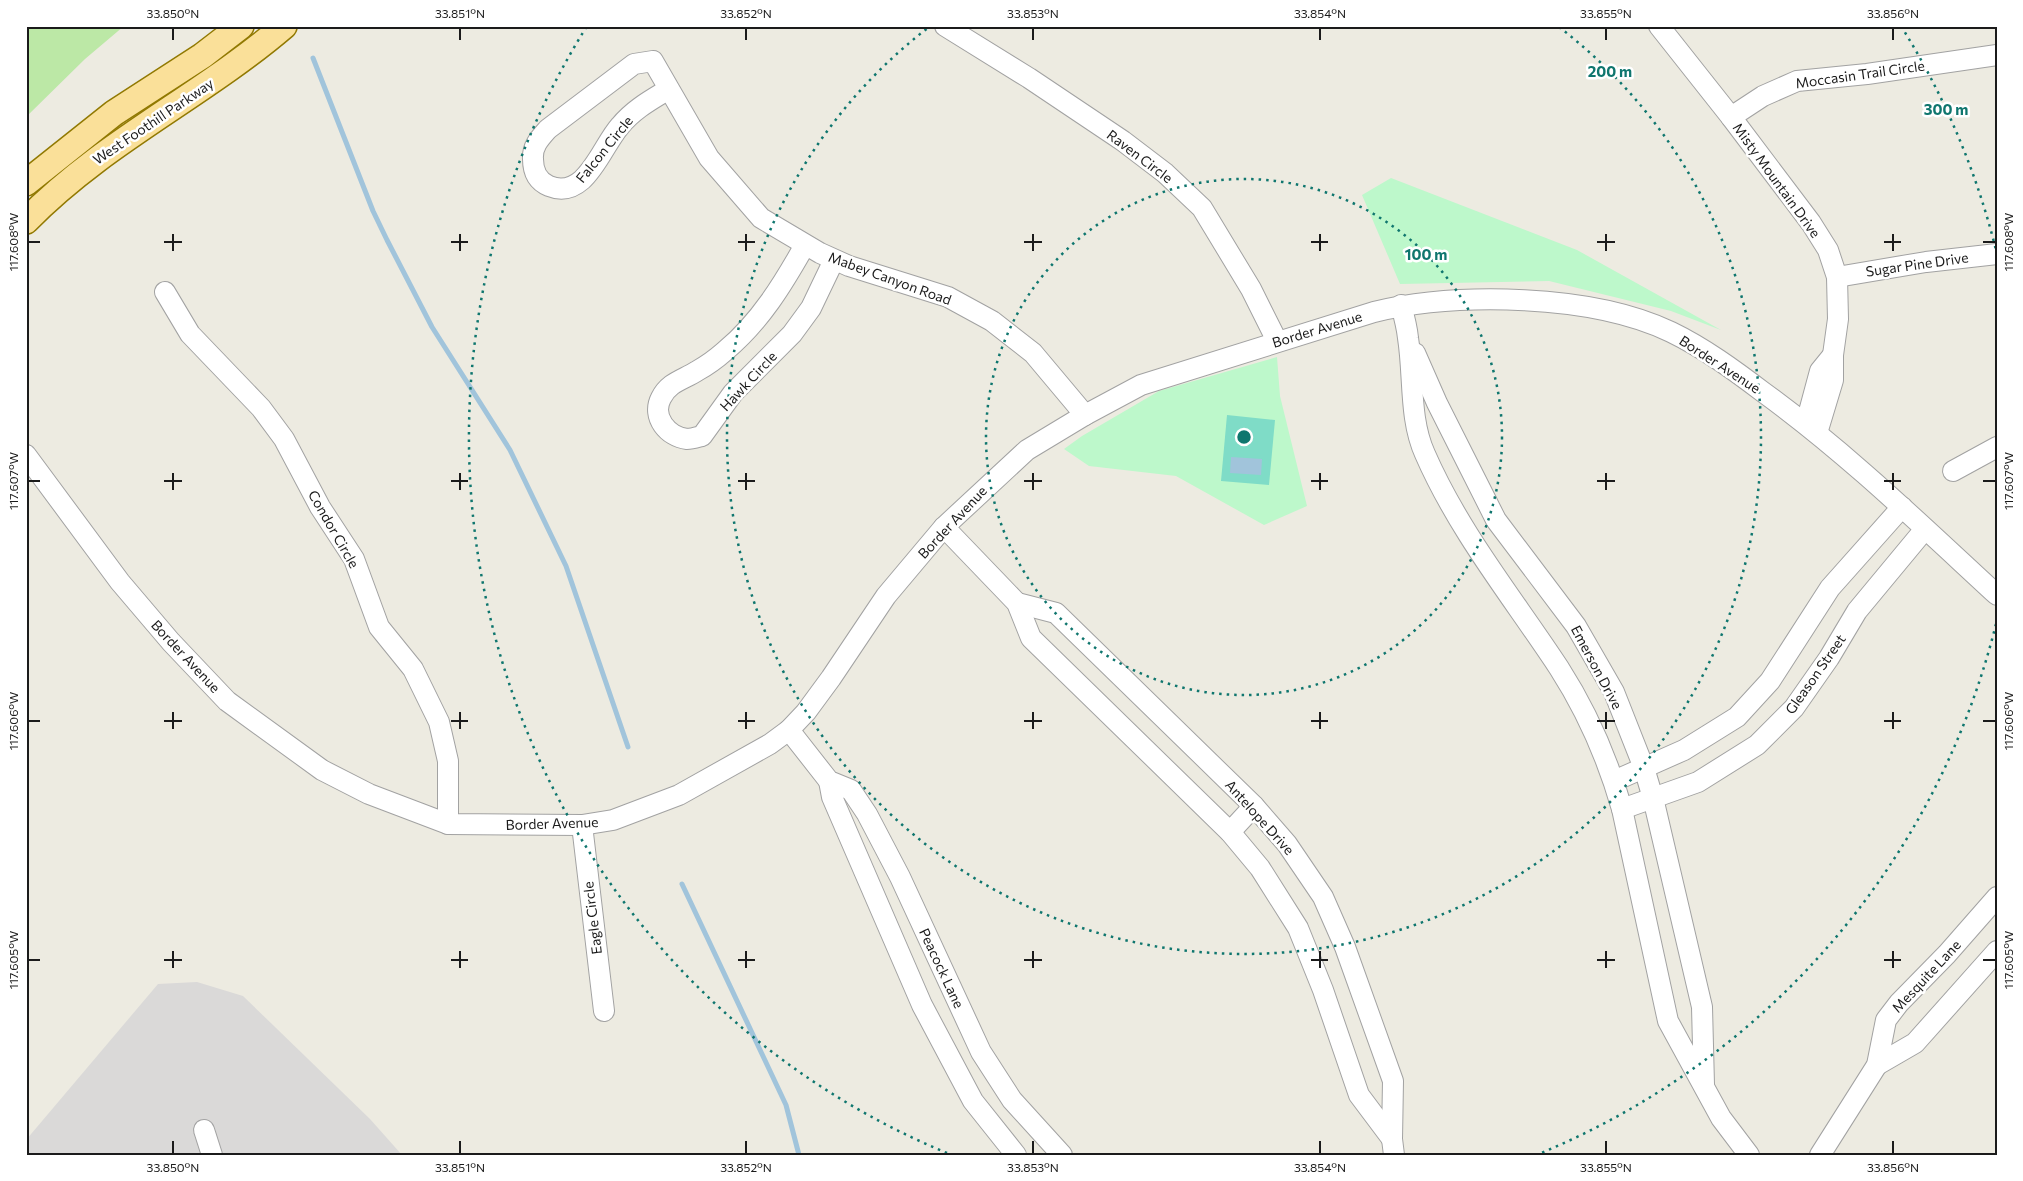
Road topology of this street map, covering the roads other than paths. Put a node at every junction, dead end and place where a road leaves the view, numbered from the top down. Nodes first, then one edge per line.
1 (241, 26) edge
2 (284, 26) edge
3 (945, 26) edge
4 (1659, 26) edge
5 (1997, 55) edge
6 (653, 61) joint
7 (669, 89) junction
8 (1731, 117) junction
9 (26, 183) edge
10 (26, 221) edge
11 (805, 245) junction
12 (1997, 254) edge
13 (834, 260) junction
14 (1837, 277) junction
15 (165, 292) dead end
16 (1401, 305) junction
17 (1408, 338) junction
18 (1277, 341) junction
19 (1085, 415) junction
20 (1811, 428) junction
21 (1997, 447) edge
22 (26, 455) edge
23 (1953, 471) dead end
24 (1902, 507) junction
25 (944, 527) junction
26 (1925, 529) junction
27 (1997, 595) edge
28 (1017, 603) junction
29 (789, 730) junction
30 (1644, 768) junction
31 (830, 781) junction
32 (1614, 781) junction
33 (1653, 798) junction
34 (1254, 806) junction
35 (1622, 809) junction
36 (448, 824) junction
37 (582, 825) junction
38 (1230, 832) junction
39 (1997, 897) edge
40 (1997, 952) edge
41 (604, 1011) dead end
42 (980, 1049) junction
43 (952, 1062) junction
44 (1877, 1065) junction
45 (1704, 1090) junction
46 (204, 1130) dead end
47 (1393, 1147) edge
48 (212, 1155) edge
49 (1016, 1155) edge
50 (1062, 1155) edge
51 (1749, 1155) edge
52 (1820, 1155) edge

1 - 9 main road, West Foothill Parkway
2 - 10 main road, West Foothill Parkway
3 - 18 street, Raven Circle
4 - 8 street, Misty Mountain Drive
5 - 8 street, Moccasin Trail Circle
6 - 7 street, Mabey Canyon Road
6 - 7 street, Falcon Circle
7 - 11 street, Mabey Canyon Road
8 - 14 street, Misty Mountain Drive
11 - 13 street, Mabey Canyon Road
11 - 13 street, Hawk Circle
12 - 14 street, Sugar Pine Drive
13 - 19 street, Mabey Canyon Road
14 - 20 street, Misty Mountain Drive
15 - 36 street, Condor Circle
16 - 17 street, Emerson Drive
16 - 18 street, Border Avenue
16 - 20 street, Border Avenue
17 - 30 street, Emerson Drive
17 - 32 street, Emerson Drive
18 - 19 street, Border Avenue
19 - 25 street, Border Avenue
20 - 24 street, Border Avenue
21 - 23 street
22 - 36 street, Border Avenue
24 - 26 street, Border Avenue
24 - 30 street
25 - 28 street, Antelope Drive
25 - 29 street, Border Avenue
26 - 27 street, Border Avenue
26 - 33 street, Gleason Street
28 - 34 street, Antelope Drive
28 - 38 street, Antelope Drive
29 - 31 street, Peacock Lane
29 - 37 street, Border Avenue
30 - 32 street
30 - 33 street, Emerson Drive
31 - 42 street, Peacock Lane
31 - 43 street, Peacock Lane
32 - 35 street, Emerson Drive
33 - 35 street, Gleason Street
33 - 45 street, Emerson Drive
34 - 38 street
34 - 47 street, Antelope Drive
35 - 45 street, Emerson Drive
36 - 37 street, Border Avenue
37 - 41 street, Eagle Circle
38 - 47 street, Antelope Drive
39 - 44 street, Mesquite Lane
40 - 44 street, Mesquite Lane
42 - 43 street
42 - 50 street, Peacock Lane
43 - 49 street, Peacock Lane
44 - 52 street, Mesquite Lane
45 - 51 street, Emerson Drive
46 - 48 street

